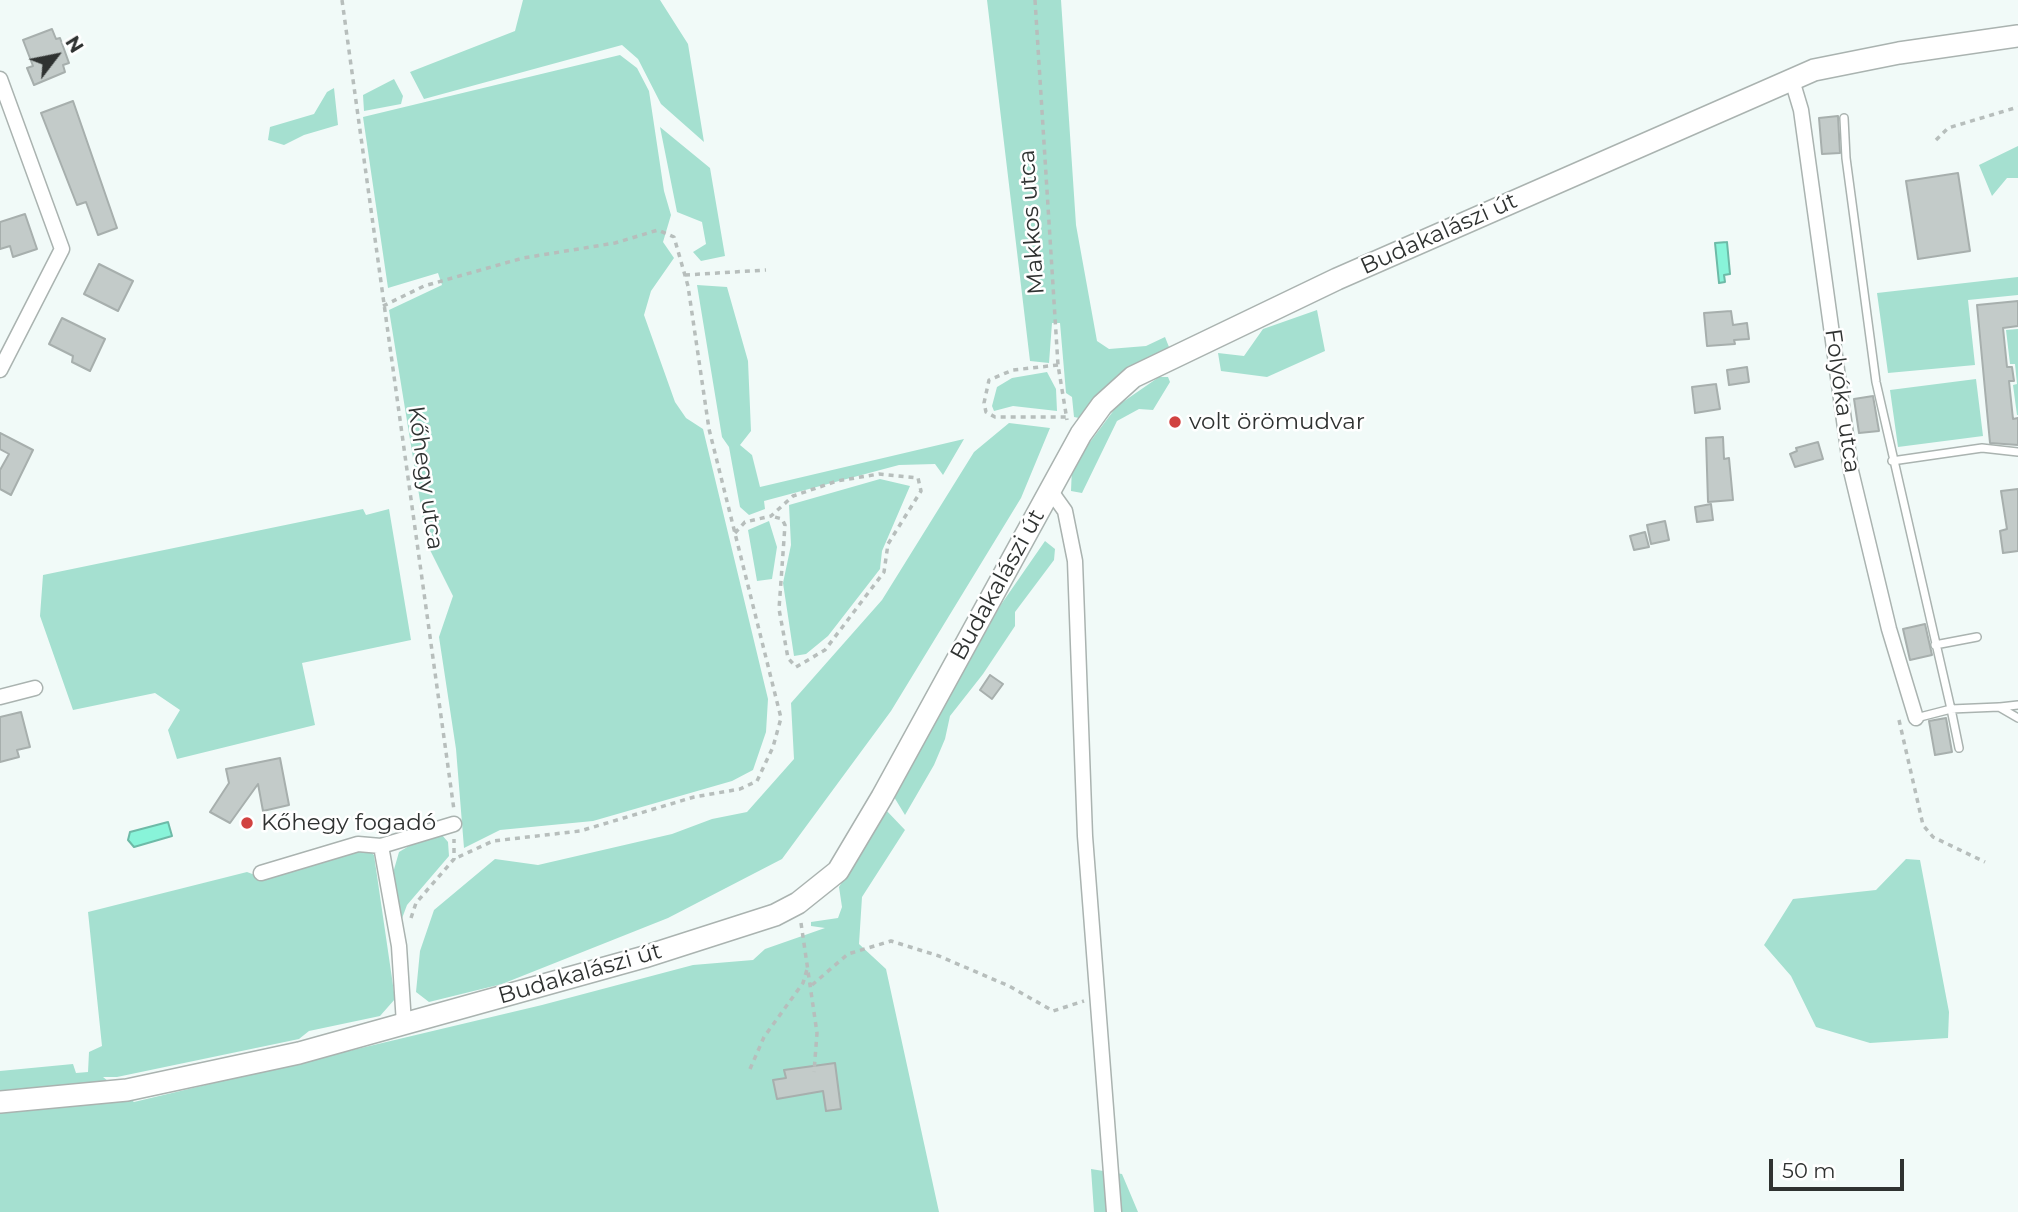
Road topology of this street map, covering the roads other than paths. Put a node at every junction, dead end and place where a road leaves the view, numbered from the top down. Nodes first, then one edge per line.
1 (2018, 36) edge
2 (0, 79) edge
3 (1792, 80) junction
4 (1844, 118) dead end
5 (0, 370) edge
6 (2018, 452) edge
7 (1892, 461) junction
8 (1050, 490) junction
9 (1977, 637) dead end
10 (1935, 645) junction
11 (35, 688) dead end
12 (0, 697) edge
13 (2018, 705) edge
14 (1999, 708) junction
15 (1951, 709) junction
16 (1916, 718) joint
17 (2018, 718) edge
18 (1959, 748) dead end
19 (454, 824) road end
20 (382, 846) junction
21 (261, 873) dead end
22 (404, 1024) junction
23 (0, 1102) edge
24 (1114, 1212) edge

1 - 3 main road, Budakalászi út
2 - 5 street
3 - 8 main road, Budakalászi út
3 - 16 street, Folyóka utca
4 - 7 lane
6 - 7 lane
7 - 10 lane
8 - 22 main road, Budakalászi út
8 - 24 street
9 - 10 lane
10 - 15 lane
11 - 12 street
13 - 14 lane
14 - 15 lane
14 - 17 lane
15 - 16 lane
15 - 18 lane
19 - 20 street
20 - 21 street
20 - 22 street
22 - 23 main road, Budakalászi út

